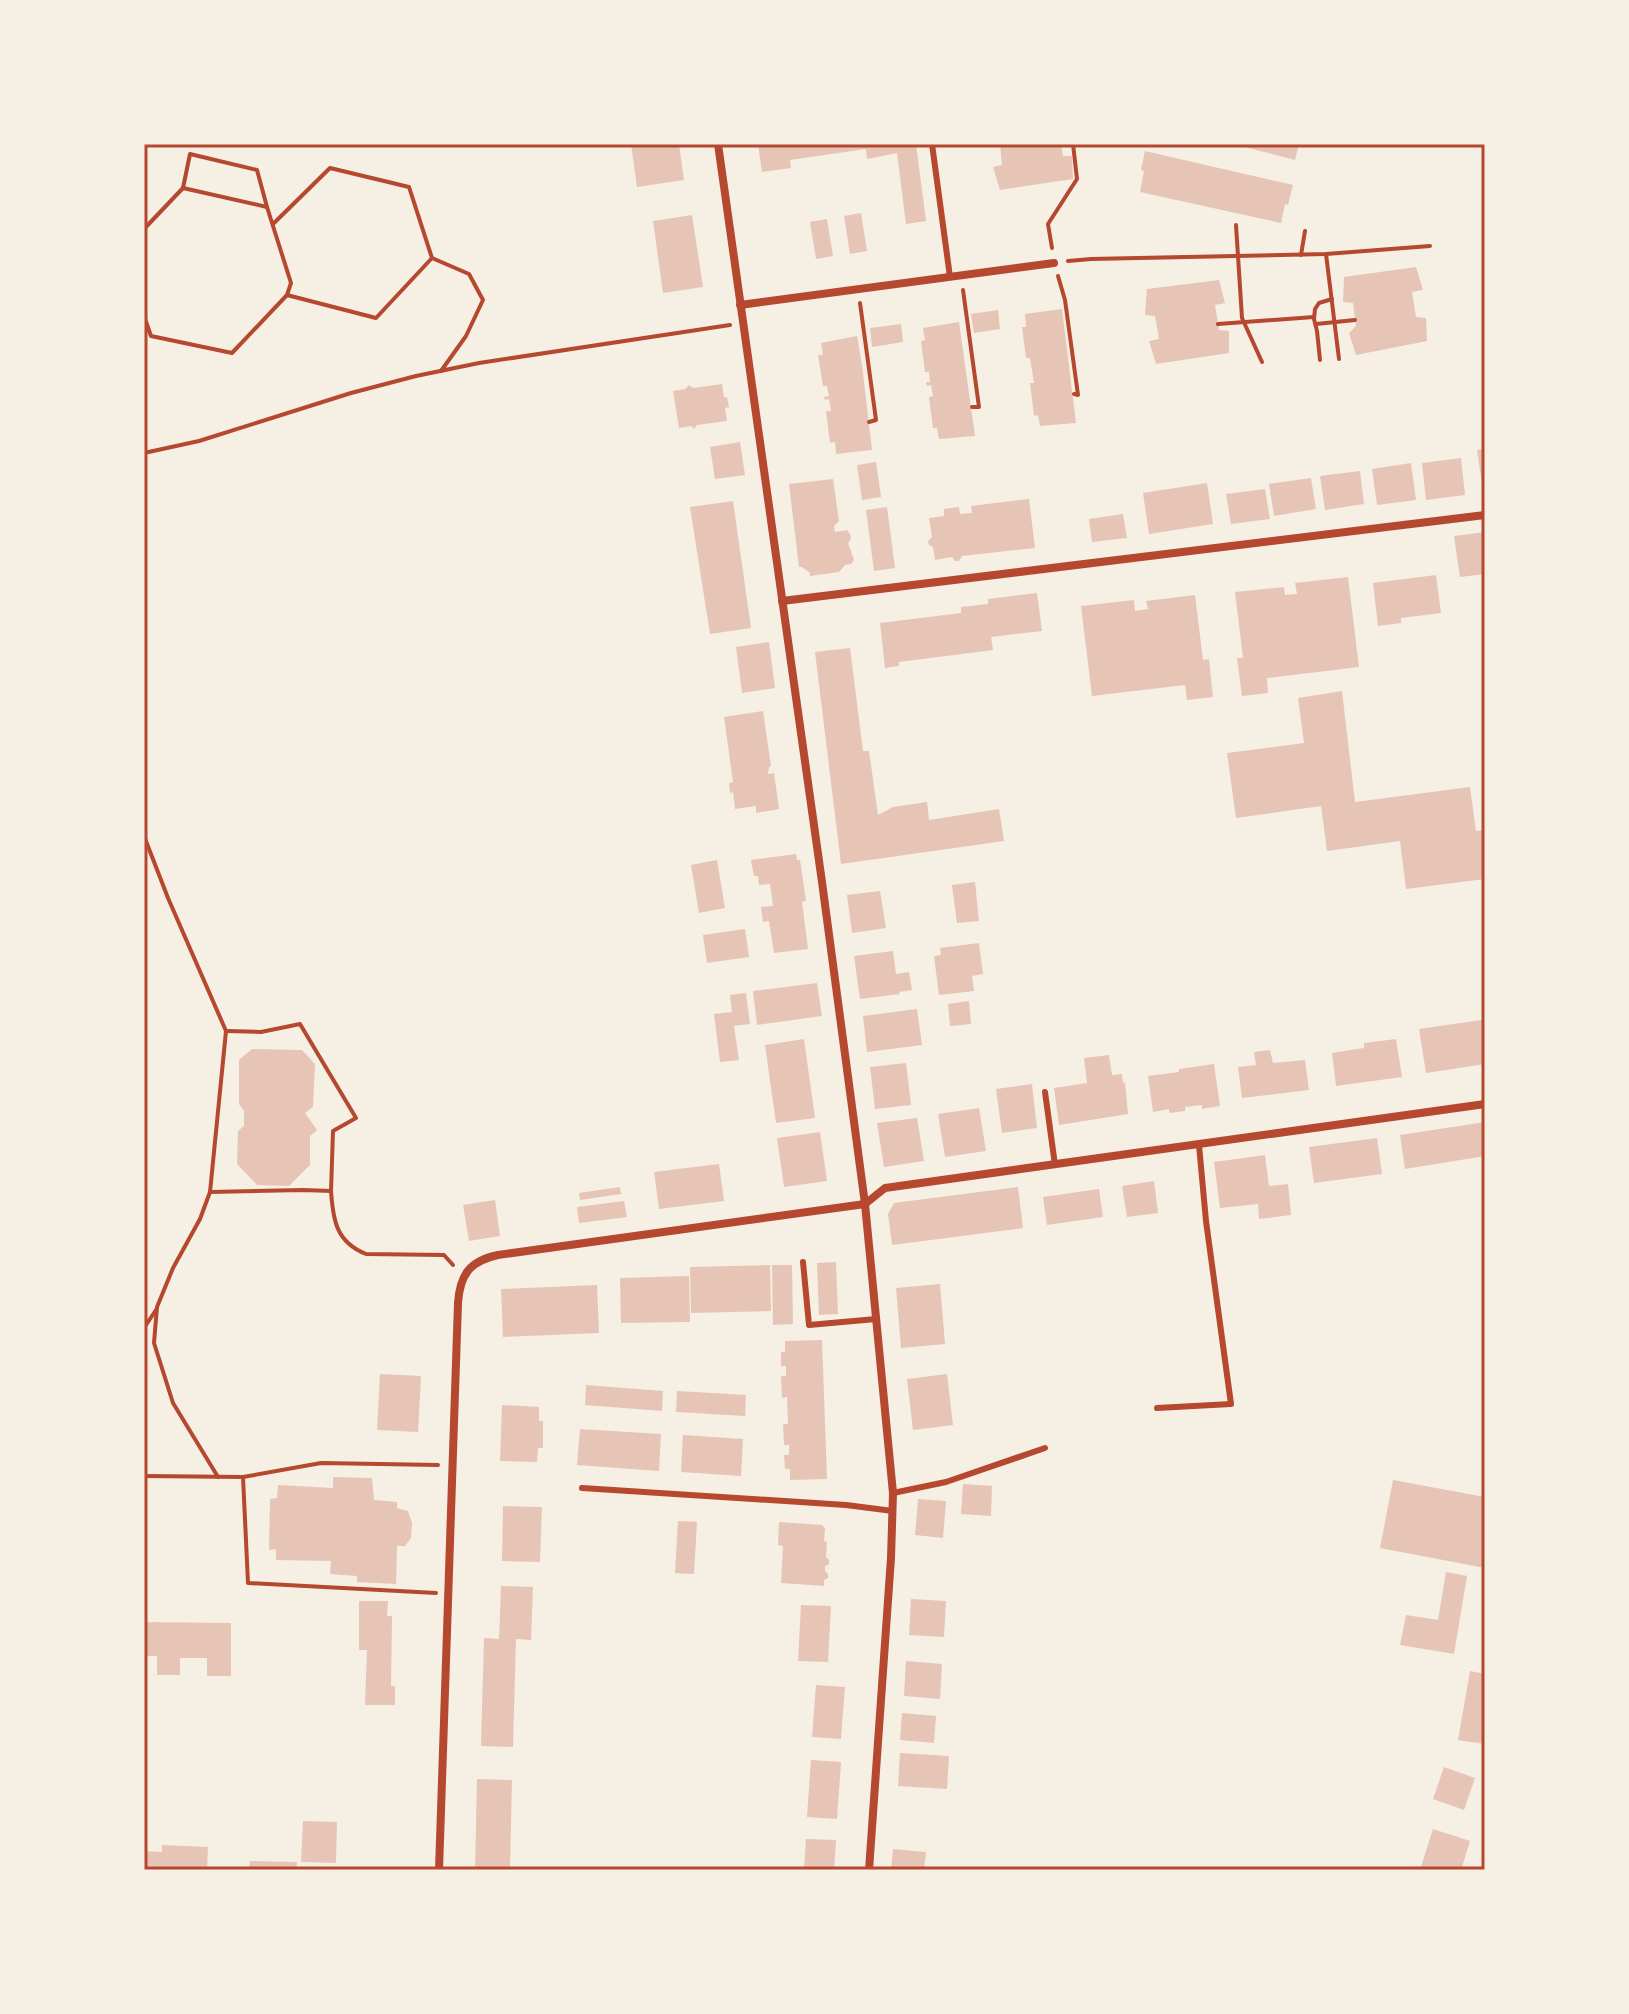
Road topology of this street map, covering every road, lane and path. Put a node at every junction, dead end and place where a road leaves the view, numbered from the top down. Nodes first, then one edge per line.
1 (718, 144) edge
2 (932, 144) edge
3 (1073, 144) edge
4 (183, 188) junction
5 (267, 207) junction
6 (273, 224) junction
7 (1236, 225) dead end
8 (144, 229) edge
9 (1305, 231) dead end
10 (1430, 246) dead end
11 (1326, 254) junction
12 (1301, 255) junction
13 (1239, 256) junction
14 (432, 258) junction
15 (1054, 263) junction
16 (961, 275) junction
17 (950, 277) junction
18 (858, 289) junction
19 (287, 295) junction
20 (1332, 299) junction
21 (740, 305) junction
22 (144, 316) edge
23 (1314, 317) junction
24 (1355, 320) dead end
25 (743, 322) junction
26 (1245, 323) junction
27 (1335, 323) junction
28 (1218, 324) dead end
29 (1316, 324) junction
30 (970, 350) junction
31 (964, 351) dead end
32 (1339, 359) dead end
33 (1320, 360) dead end
34 (1262, 362) dead end
35 (441, 371) junction
36 (1074, 394) dead end
37 (972, 407) dead end
38 (869, 422) dead end
39 (144, 453) edge
40 (1485, 515) edge
41 (782, 601) junction
42 (144, 836) edge
43 (226, 1031) junction
44 (1045, 1092) dead end
45 (1485, 1104) edge
46 (1199, 1145) junction
47 (1055, 1165) junction
48 (331, 1191) junction
49 (210, 1192) junction
50 (865, 1204) junction
51 (803, 1262) dead end
52 (463, 1276) junction
53 (157, 1307) junction
54 (876, 1319) junction
55 (144, 1328) edge
56 (1157, 1408) dead end
57 (1045, 1448) dead end
58 (453, 1466) junction
59 (144, 1476) edge
60 (218, 1477) junction
61 (243, 1477) junction
62 (582, 1488) dead end
63 (893, 1493) junction
64 (893, 1511) junction
65 (447, 1595) junction
66 (439, 1870) edge
67 (869, 1870) edge

1 - 21 street
2 - 17 lane
3 - 15 path
4 - 5 path
4 - 5 path
4 - 8 path
5 - 6 path
6 - 14 path
6 - 19 path
7 - 13 path
9 - 12 path
10 - 11 path
11 - 12 path
11 - 20 path
12 - 13 path
13 - 15 path
13 - 26 path
14 - 19 path
14 - 35 path
15 - 16 street
15 - 36 path
16 - 17 street
16 - 30 path
17 - 18 street
18 - 21 street
18 - 38 path
19 - 22 path
20 - 23 path
20 - 27 path
21 - 25 street
23 - 26 path
23 - 29 path
24 - 27 path
25 - 35 path
25 - 41 street
26 - 28 path
26 - 34 path
27 - 29 path
27 - 32 path
29 - 33 path
30 - 31 path
30 - 37 path
35 - 39 path
40 - 41 street
41 - 50 street
42 - 43 path
43 - 48 path
43 - 49 path
44 - 47 lane
45 - 46 street
46 - 47 street
46 - 56 lane
47 - 50 street
48 - 49 path
48 - 52 path
49 - 53 path
50 - 52 street
50 - 54 street
51 - 54 lane
52 - 58 street
53 - 55 path
53 - 60 path
54 - 63 street
57 - 63 lane
58 - 61 path
58 - 65 street
59 - 60 path
60 - 61 path
61 - 65 path
62 - 64 lane
63 - 64 street
64 - 67 street
65 - 66 street

